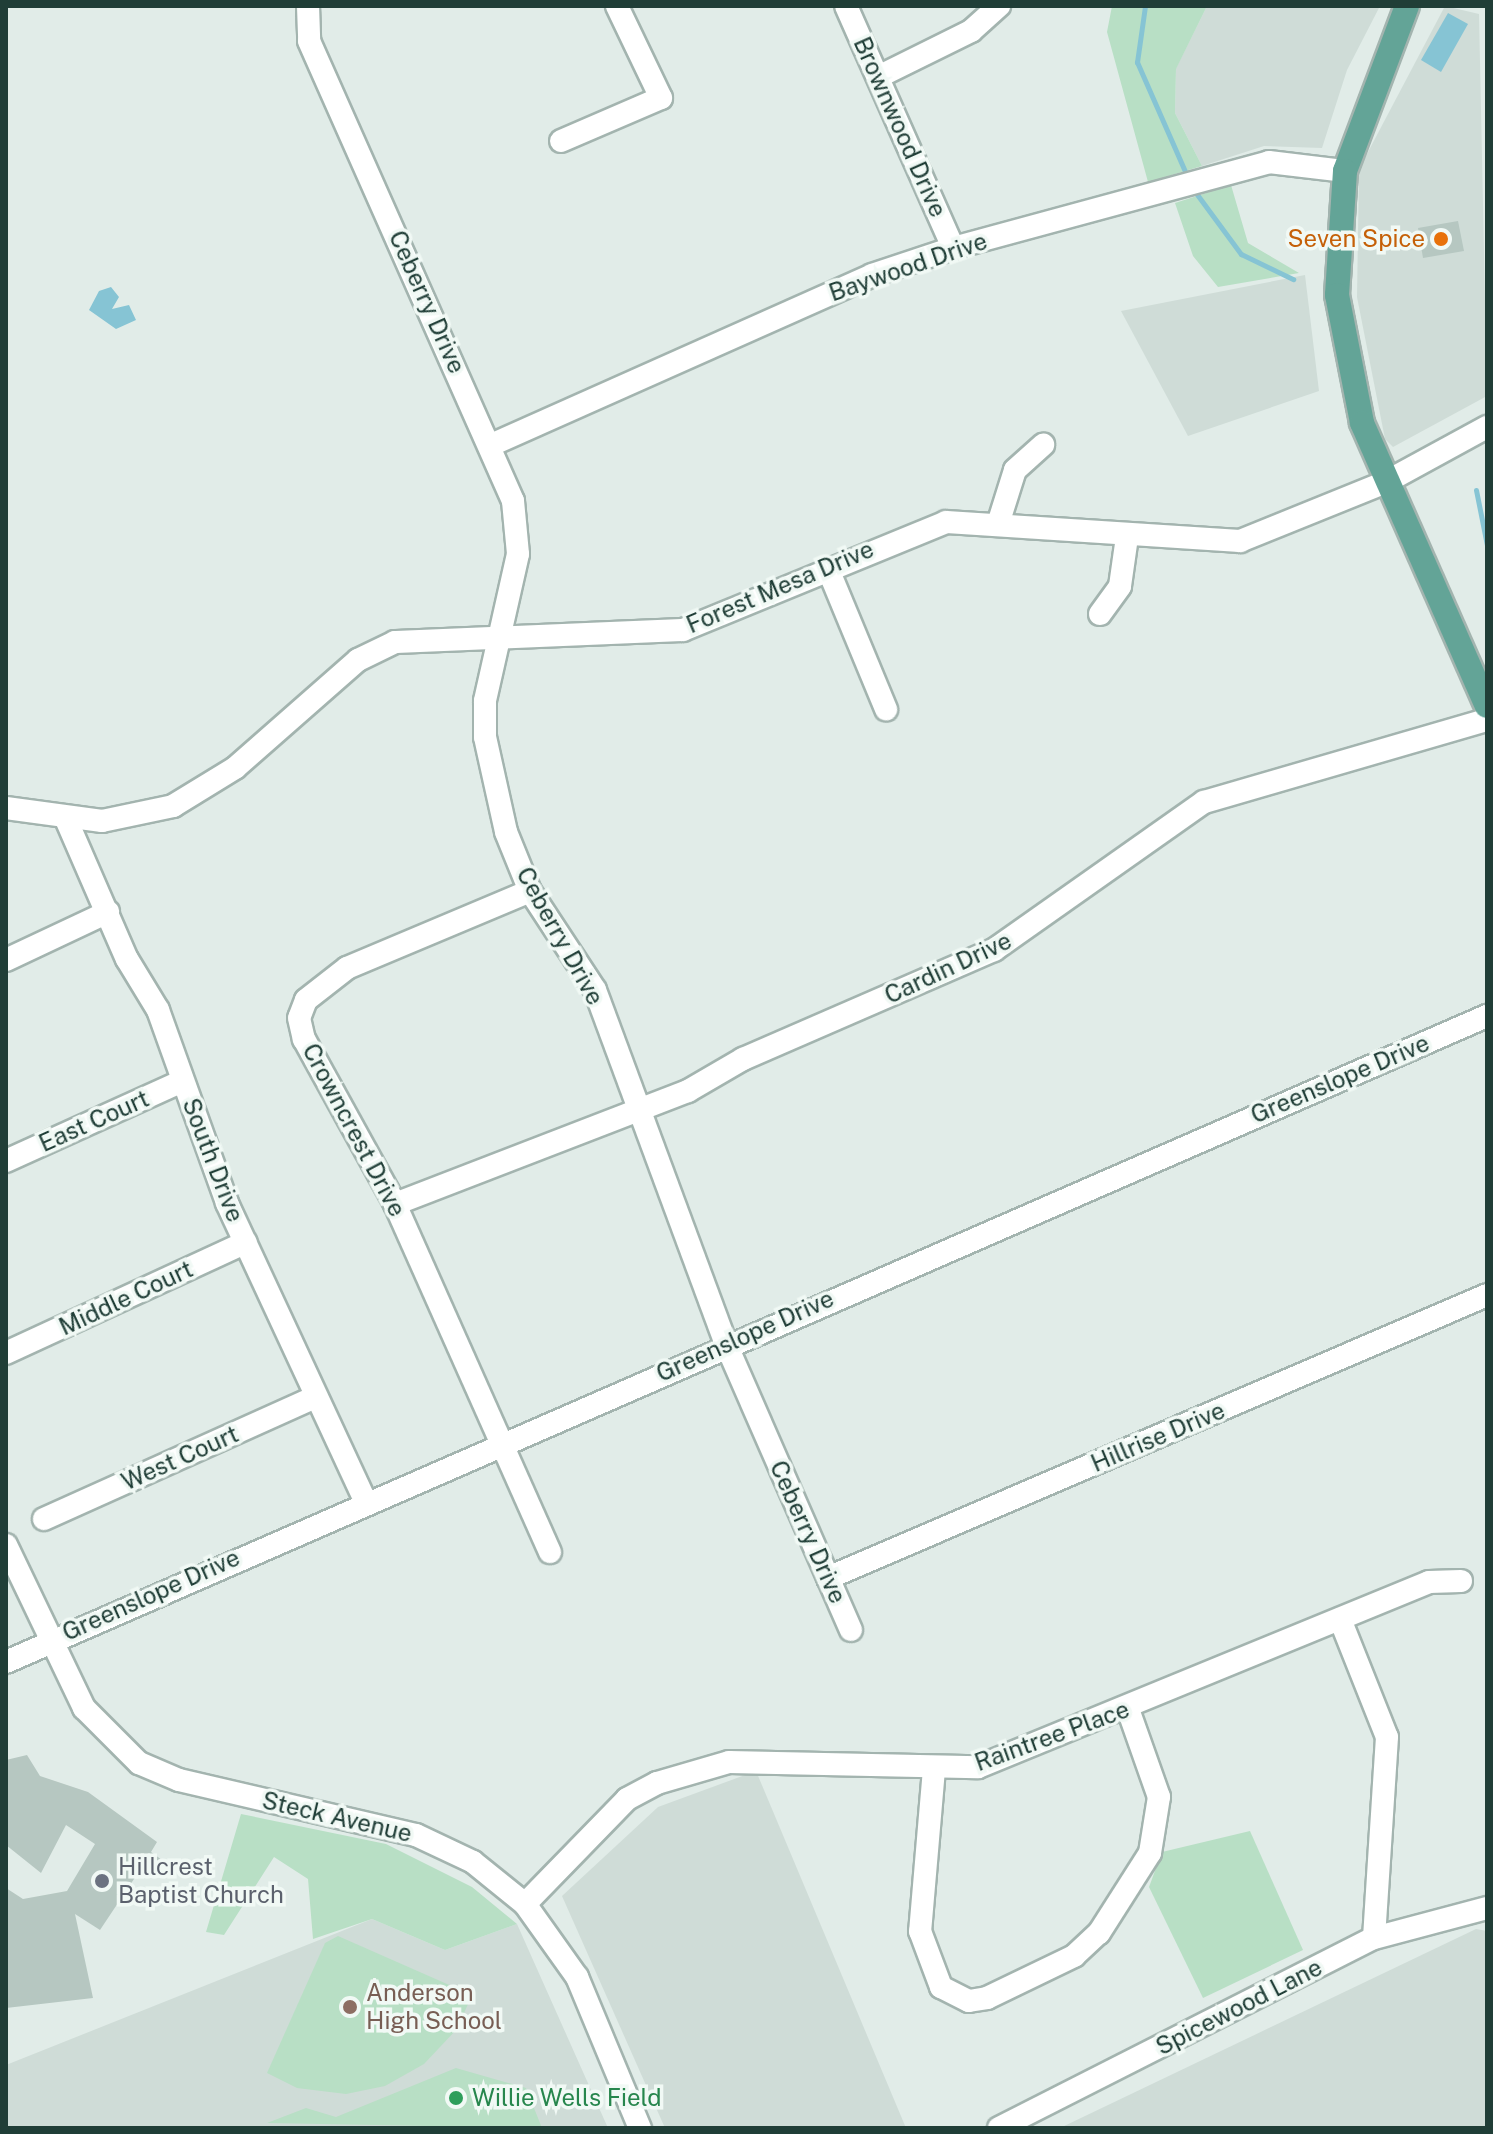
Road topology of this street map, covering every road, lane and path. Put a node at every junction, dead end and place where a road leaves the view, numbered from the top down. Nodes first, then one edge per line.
1 (308, 6) edge
2 (617, 6) edge
3 (846, 6) edge
4 (999, 6) edge
5 (1407, 6) edge
6 (878, 77) junction
7 (561, 141) dead end
8 (1345, 171) junction
9 (953, 248) junction
10 (1487, 427) edge
11 (491, 445) junction
12 (1043, 445) dead end
13 (1386, 482) junction
14 (999, 521) junction
15 (1127, 537) junction
16 (828, 569) junction
17 (1100, 614) dead end
18 (500, 634) junction
19 (1487, 706) edge
20 (886, 709) dead end
21 (1487, 720) edge
22 (6, 808) edge
23 (66, 819) junction
24 (530, 891) junction
25 (108, 912) junction
26 (6, 960) edge
27 (1487, 1016) edge
28 (182, 1081) junction
29 (633, 1109) junction
30 (6, 1161) edge
31 (395, 1204) junction
32 (246, 1242) junction
33 (1487, 1295) edge
34 (726, 1344) junction
35 (6, 1353) edge
36 (316, 1397) junction
37 (503, 1444) junction
38 (365, 1500) junction
39 (44, 1519) dead end
40 (6, 1545) edge
41 (550, 1552) dead end
42 (828, 1578) junction
43 (1461, 1581) dead end
44 (1340, 1619) junction
45 (851, 1630) dead end
46 (49, 1640) junction
47 (6, 1662) edge
48 (1128, 1709) junction
49 (934, 1769) junction
50 (525, 1904) junction
51 (1487, 1908) edge
52 (1374, 1938) junction
53 (640, 2128) edge
54 (999, 2128) edge

1 - 11 street, Ceberry Drive
2 - 7 street
3 - 6 street, Brownwood Drive
4 - 6 street
5 - 8 main road
6 - 9 street, Brownwood Drive
8 - 9 street, Baywood Drive
8 - 13 main road
9 - 11 street, Baywood Drive
10 - 13 street, Forest Mesa Drive
11 - 18 street, Ceberry Drive
12 - 14 street
13 - 15 street, Forest Mesa Drive
13 - 19 main road
14 - 15 street, Forest Mesa Drive
14 - 16 street, Forest Mesa Drive
15 - 17 street
16 - 18 street, Forest Mesa Drive
16 - 20 street
18 - 23 street, Forest Mesa Drive
18 - 24 street, Ceberry Drive
21 - 29 street, Cardin Drive
22 - 23 street, Forest Mesa Drive
23 - 25 street, South Drive
24 - 29 street, Ceberry Drive
24 - 31 street, Crowncrest Drive
25 - 26 street
25 - 28 street, South Drive
27 - 34 street, Greenslope Drive
28 - 30 street, East Court
28 - 32 street, South Drive
29 - 31 street, Cardin Drive
29 - 34 street, Ceberry Drive
31 - 37 street, Crowncrest Drive
32 - 35 street, Middle Court
32 - 36 street, South Drive
33 - 42 street, Hillrise Drive
34 - 37 street, Greenslope Drive
34 - 42 street, Ceberry Drive
36 - 38 street, South Drive
36 - 39 street, West Court
37 - 38 street, Greenslope Drive
37 - 41 street, Crowncrest Drive
38 - 46 street, Greenslope Drive
40 - 46 street, Steck Avenue
42 - 45 street, Ceberry Drive
43 - 44 street, Raintree Place
44 - 48 street, Raintree Place
44 - 52 street
46 - 47 street, Greenslope Drive
46 - 50 street, Steck Avenue
48 - 49 street, Raintree Place
48 - 49 street
49 - 50 street, Raintree Place
50 - 53 street, Steck Avenue
51 - 52 street, Spicewood Lane
52 - 54 street, Spicewood Lane

